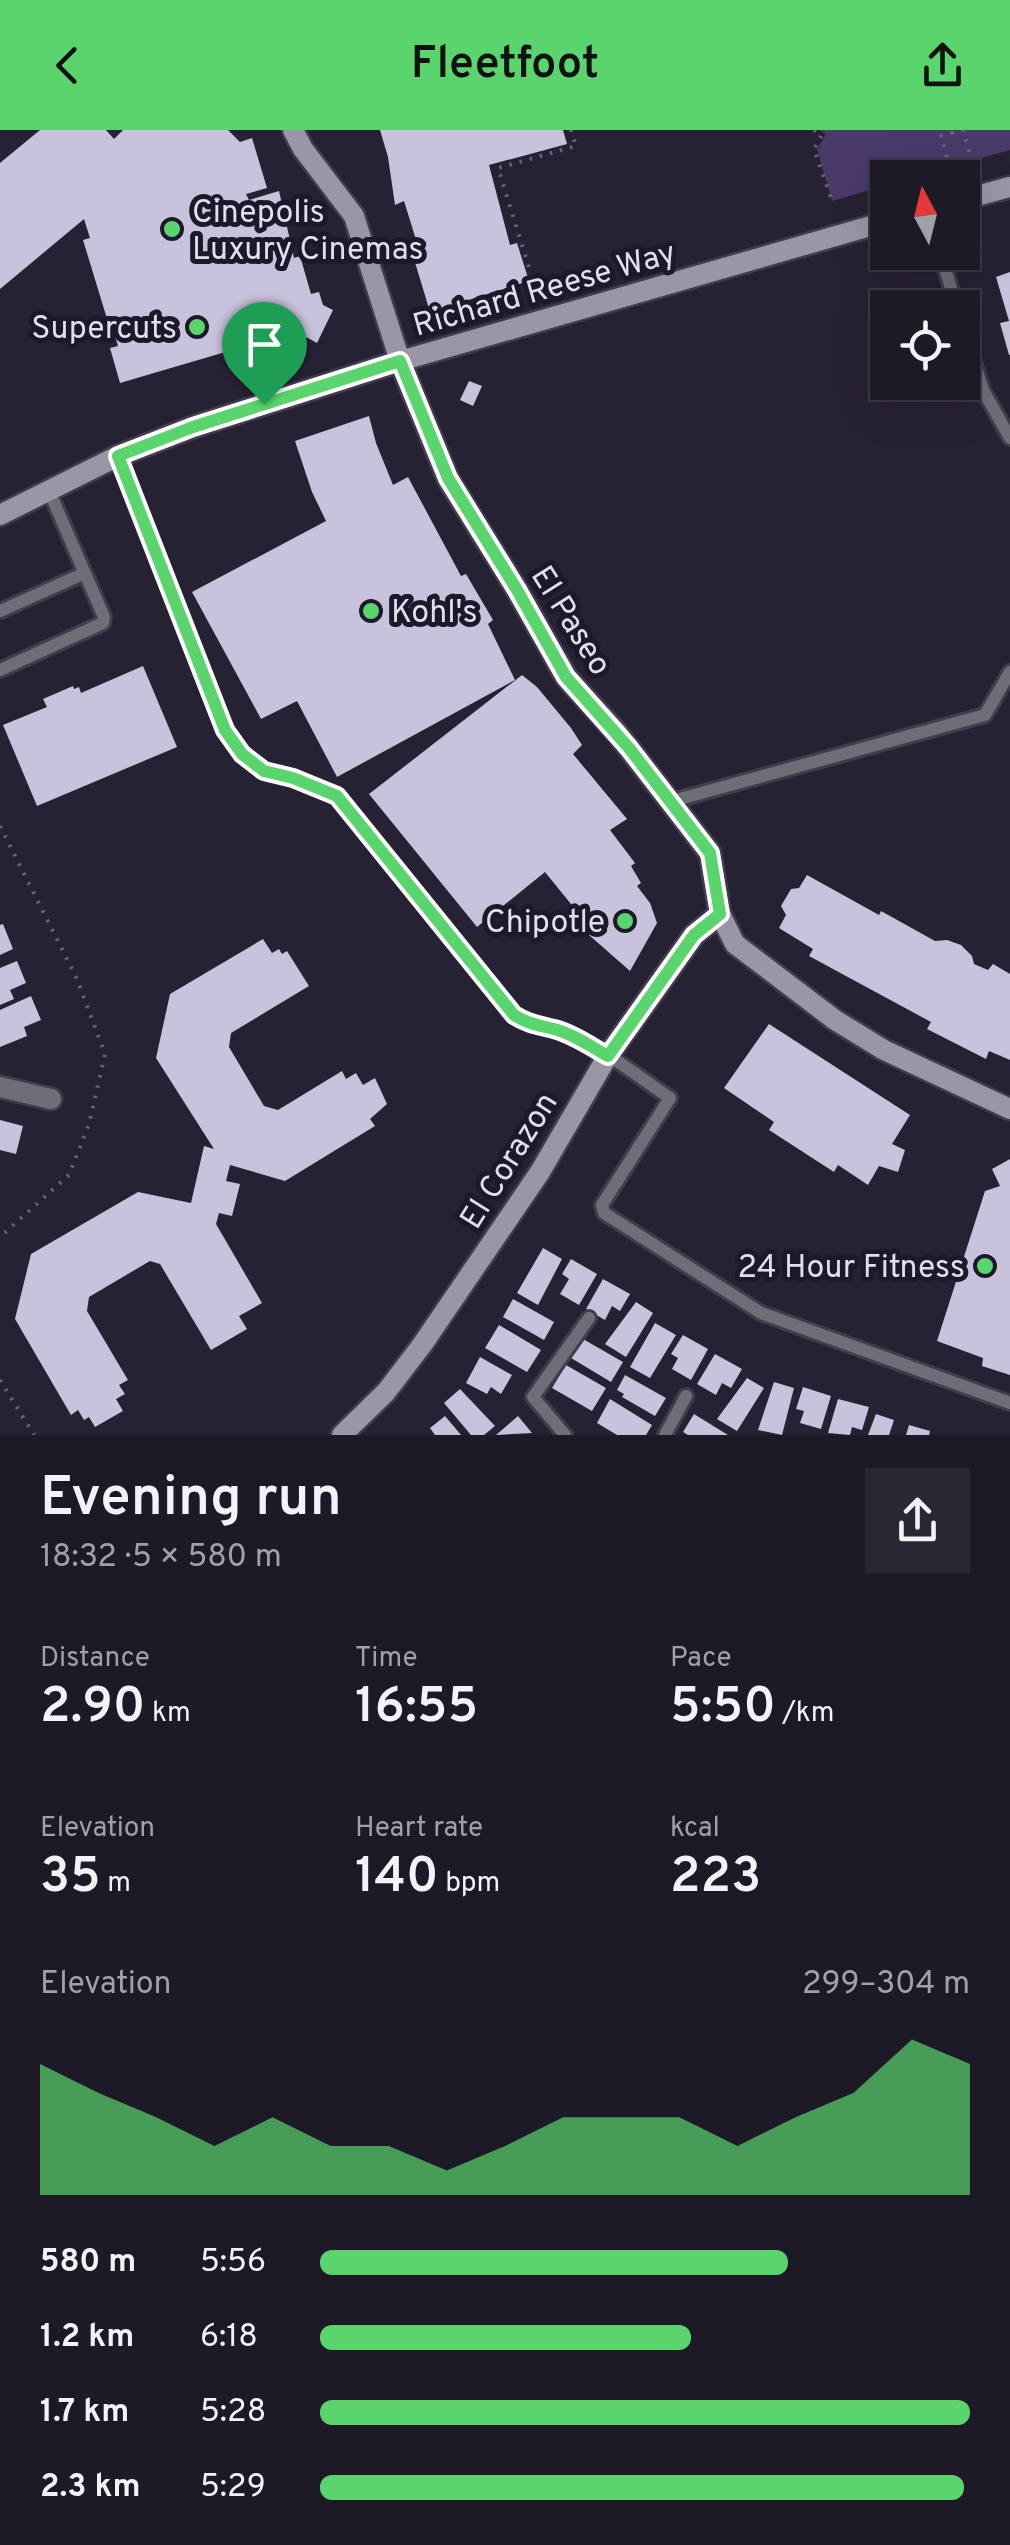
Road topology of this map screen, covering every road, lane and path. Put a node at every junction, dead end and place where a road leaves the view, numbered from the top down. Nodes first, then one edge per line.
1 (293, 130) edge
2 (571, 130) edge
3 (814, 130) edge
4 (952, 132) edge
5 (948, 160) edge
6 (972, 160) dead end
7 (1010, 186) edge
8 (980, 195) edge
9 (832, 201) dead end
10 (870, 226) edge
11 (532, 278) dead end
12 (400, 361) junction
13 (980, 381) edge
14 (1010, 438) edge
15 (118, 456) junction
16 (49, 492) junction
17 (0, 515) edge
18 (84, 573) junction
19 (0, 611) edge
20 (0, 670) edge
21 (1010, 672) edge
22 (672, 801) junction
23 (0, 826) edge
24 (720, 914) junction
25 (608, 1056) junction
26 (0, 1087) edge
27 (51, 1099) dead end
28 (1010, 1109) edge
29 (0, 1237) edge
30 (589, 1318) dead end
31 (0, 1380) edge
32 (686, 1396) dead end
33 (1010, 1402) edge
34 (34, 1435) edge
35 (342, 1435) edge
36 (565, 1435) edge
37 (665, 1435) edge

1 - 12 street, El Paseo
2 - 11 path
3 - 9 path
4 - 5 path
4 - 6 path
7 - 8 street
10 - 12 street, Richard Reese Way
12 - 15 street, Richard Reese Way
12 - 22 street, El Paseo
13 - 14 lane
15 - 16 street, Richard Reese Way
15 - 25 lane
16 - 17 street, Richard Reese Way
16 - 18 lane
18 - 19 lane
18 - 20 lane
21 - 22 lane
22 - 24 street, El Paseo
23 - 29 path
24 - 25 street, El Corazon
24 - 28 street, El Paseo
25 - 33 lane
25 - 35 street, El Corazon
26 - 27 street
30 - 36 lane
31 - 34 path
32 - 37 lane

